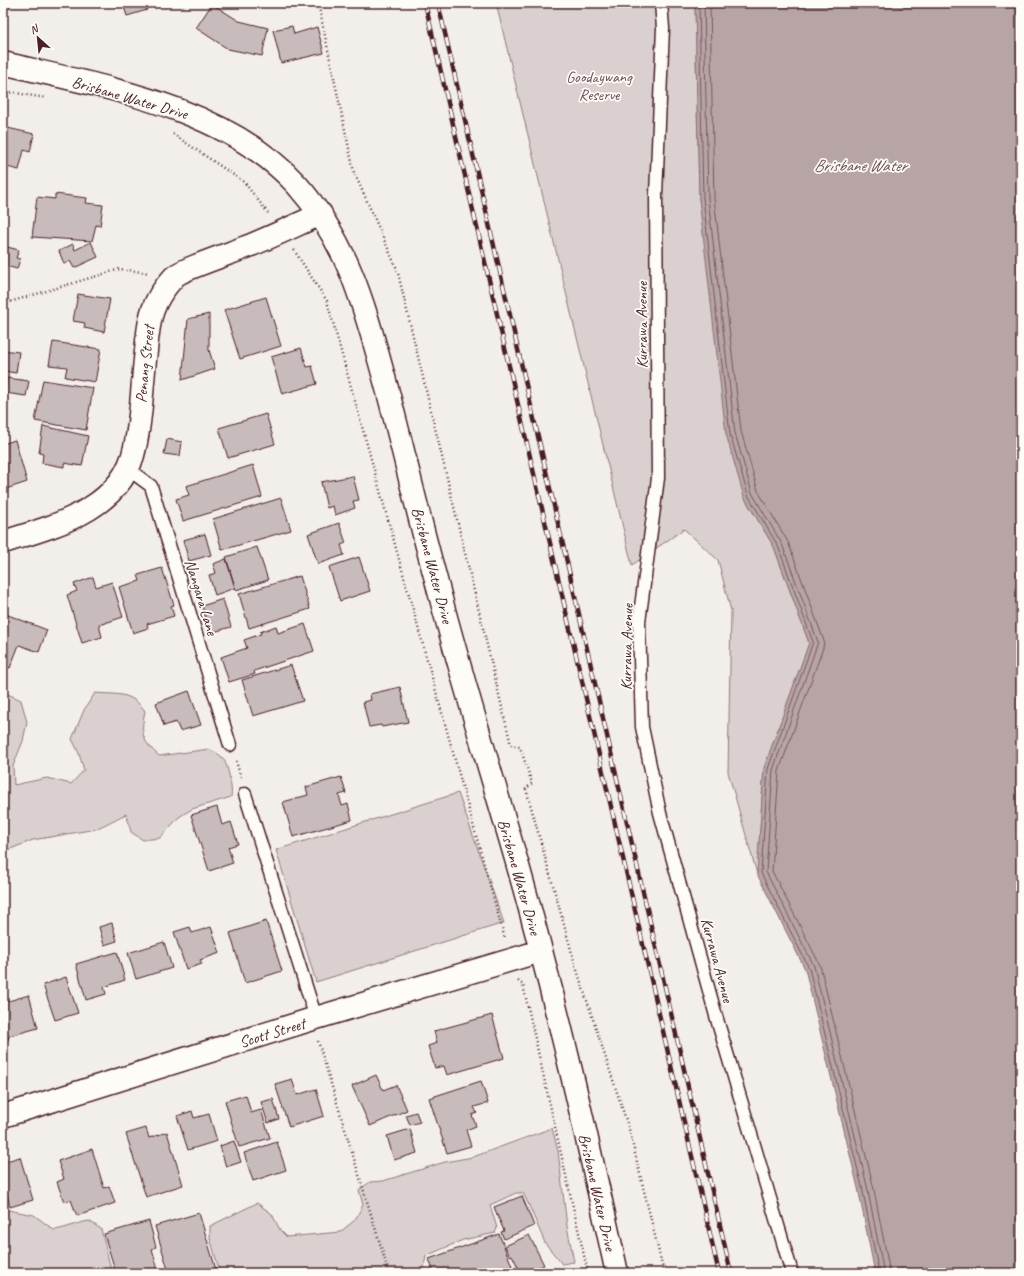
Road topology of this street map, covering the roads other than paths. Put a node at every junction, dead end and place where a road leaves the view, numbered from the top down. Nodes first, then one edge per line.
1 (661, 3) edge
2 (3, 63) edge
3 (321, 214) junction
4 (128, 468) junction
5 (3, 542) edge
6 (230, 745) dead end
7 (245, 794) dead end
8 (541, 951) junction
9 (313, 1019) junction
10 (3, 1116) edge
11 (617, 1273) edge
12 (792, 1273) edge

1 - 12 lane, Kurrawa Avenue
2 - 3 main road, Brisbane Water Drive
3 - 4 main road, Penang Street
3 - 8 main road, Brisbane Water Drive
4 - 5 main road, Penang Street
4 - 6 lane, Nangara Lane
7 - 9 lane
8 - 9 main road, Scott Street
8 - 11 main road, Brisbane Water Drive
9 - 10 main road, Scott Street

